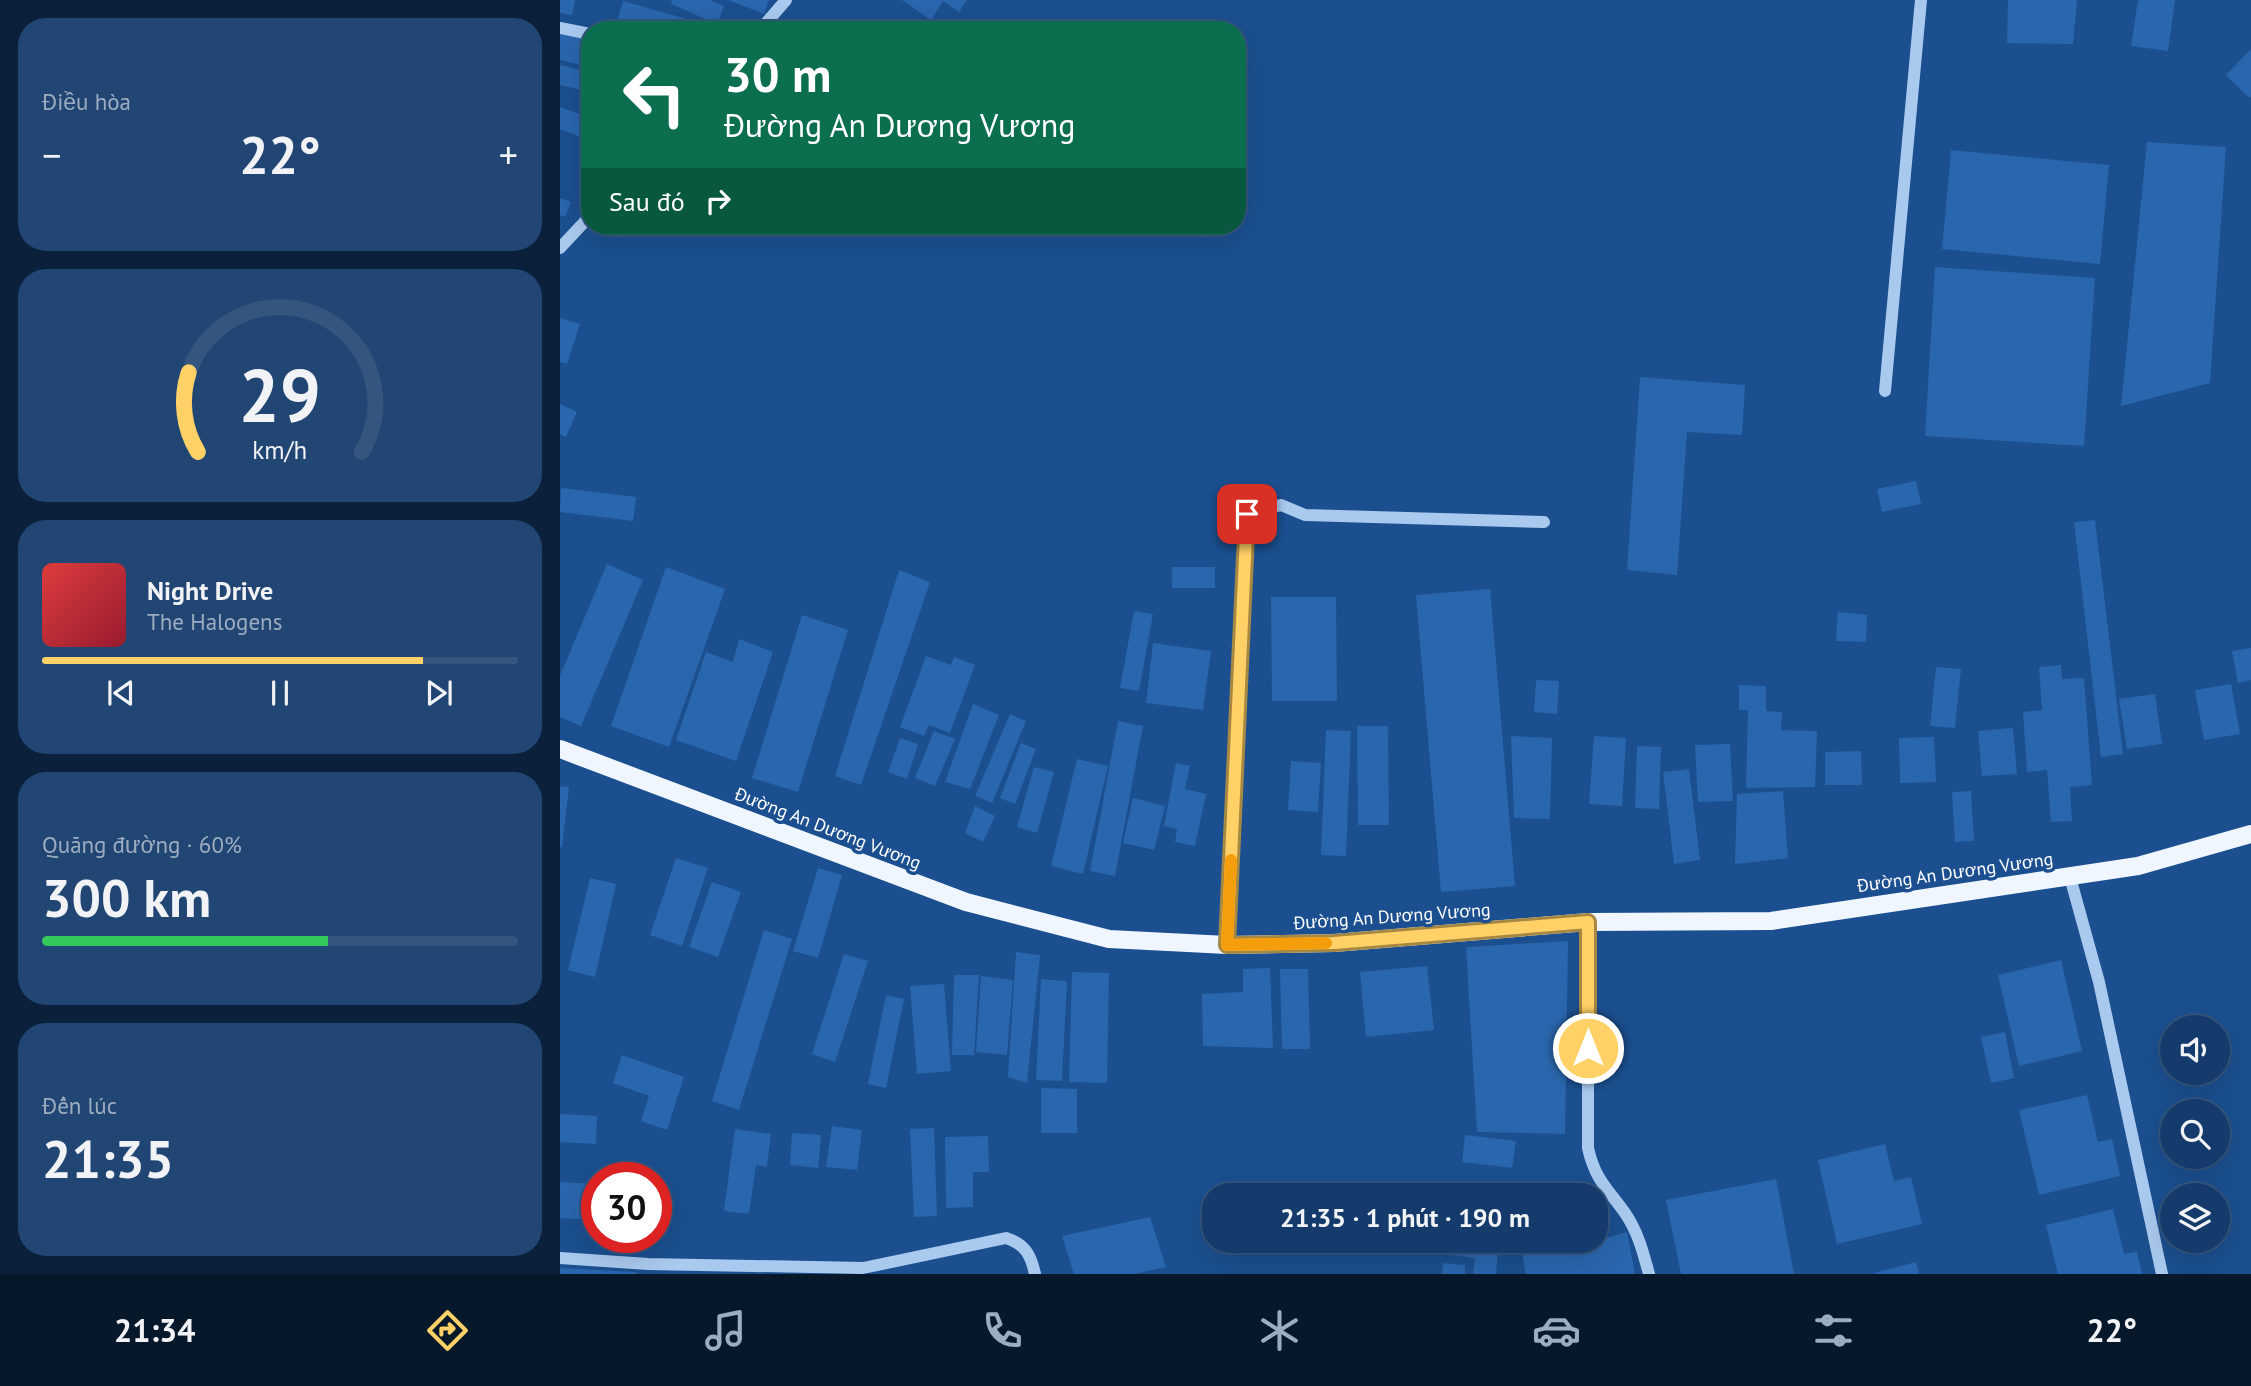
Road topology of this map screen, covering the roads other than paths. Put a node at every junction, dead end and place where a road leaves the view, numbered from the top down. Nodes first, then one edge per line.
1 (786, 0) edge
2 (1921, 0) edge
3 (768, 21) edge
4 (560, 27) edge
5 (581, 32) edge
6 (581, 226) edge
7 (560, 248) edge
8 (1885, 391) dead end
9 (1544, 522) dead end
10 (560, 749) edge
11 (2251, 834) edge
12 (2070, 877) junction
13 (1588, 922) junction
14 (1227, 945) junction
15 (560, 1258) edge
16 (672, 1269) edge
17 (1035, 1274) edge
18 (1649, 1274) edge
19 (2162, 1274) edge

1 - 3 street
2 - 8 street
4 - 5 street
6 - 7 street
9 - 14 street
10 - 14 main road, Đường An Dương Vương
11 - 12 main road, Đường An Dương Vương
12 - 13 main road, Đường An Dương Vương
12 - 19 street
13 - 14 main road, Đường An Dương Vương
13 - 18 street
15 - 16 street
16 - 17 street

